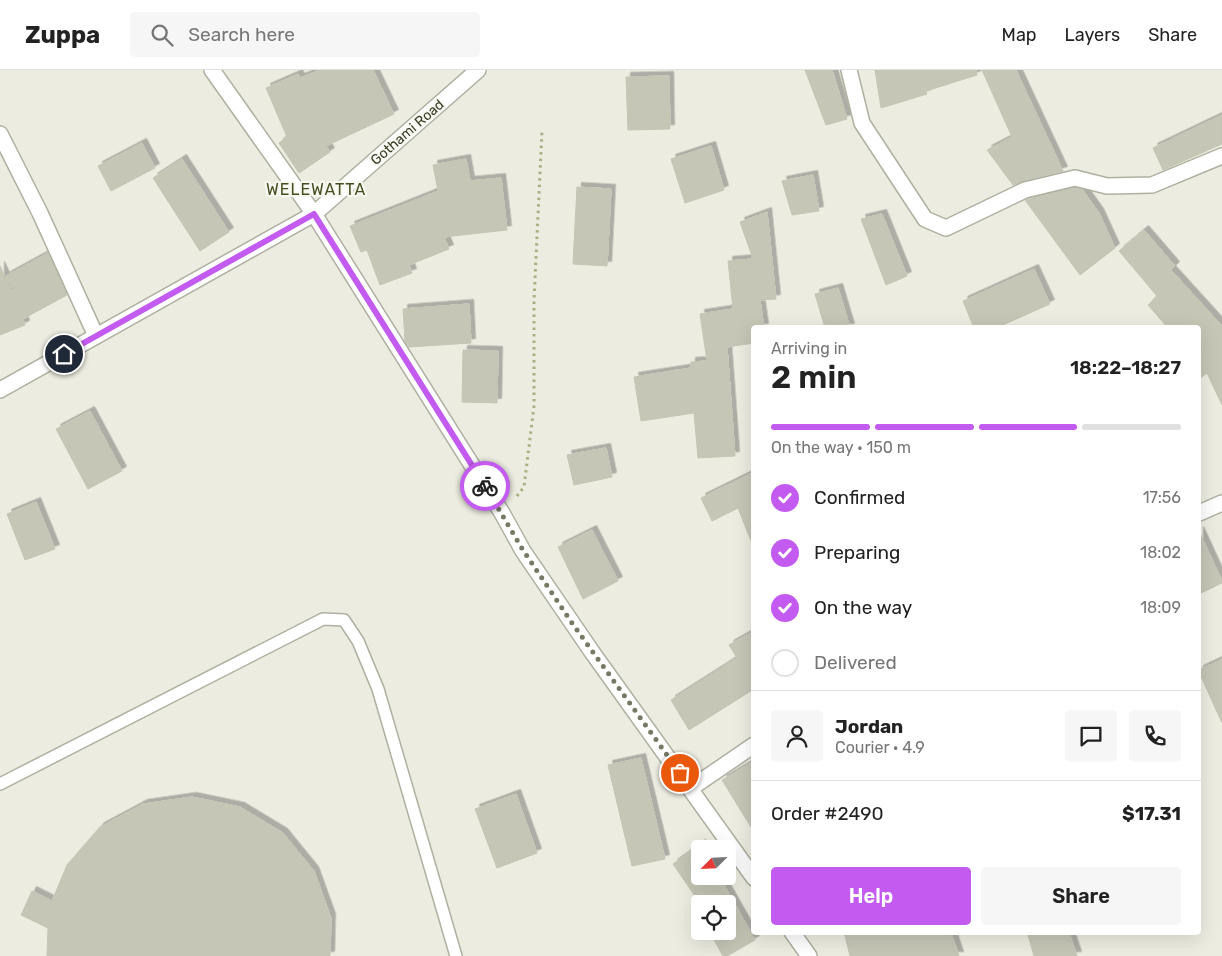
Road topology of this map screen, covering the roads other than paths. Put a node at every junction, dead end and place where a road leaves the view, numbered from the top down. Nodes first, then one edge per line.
1 (212, 70) edge
2 (478, 70) edge
3 (849, 70) edge
4 (0, 134) edge
5 (1222, 156) edge
6 (314, 214) junction
7 (96, 336) junction
8 (0, 390) edge
9 (1222, 502) edge
10 (1201, 512) edge
11 (751, 748) edge
12 (0, 784) edge
13 (691, 788) junction
14 (751, 874) edge
15 (794, 935) edge
16 (456, 956) edge
17 (809, 956) edge

1 - 6 street
2 - 6 street, Gothami Road
3 - 5 street
4 - 7 street
6 - 7 street, Gothami Road
6 - 13 street
7 - 8 street, Gothami Road
9 - 10 street
11 - 13 street
12 - 16 lane
13 - 14 street
15 - 17 street

